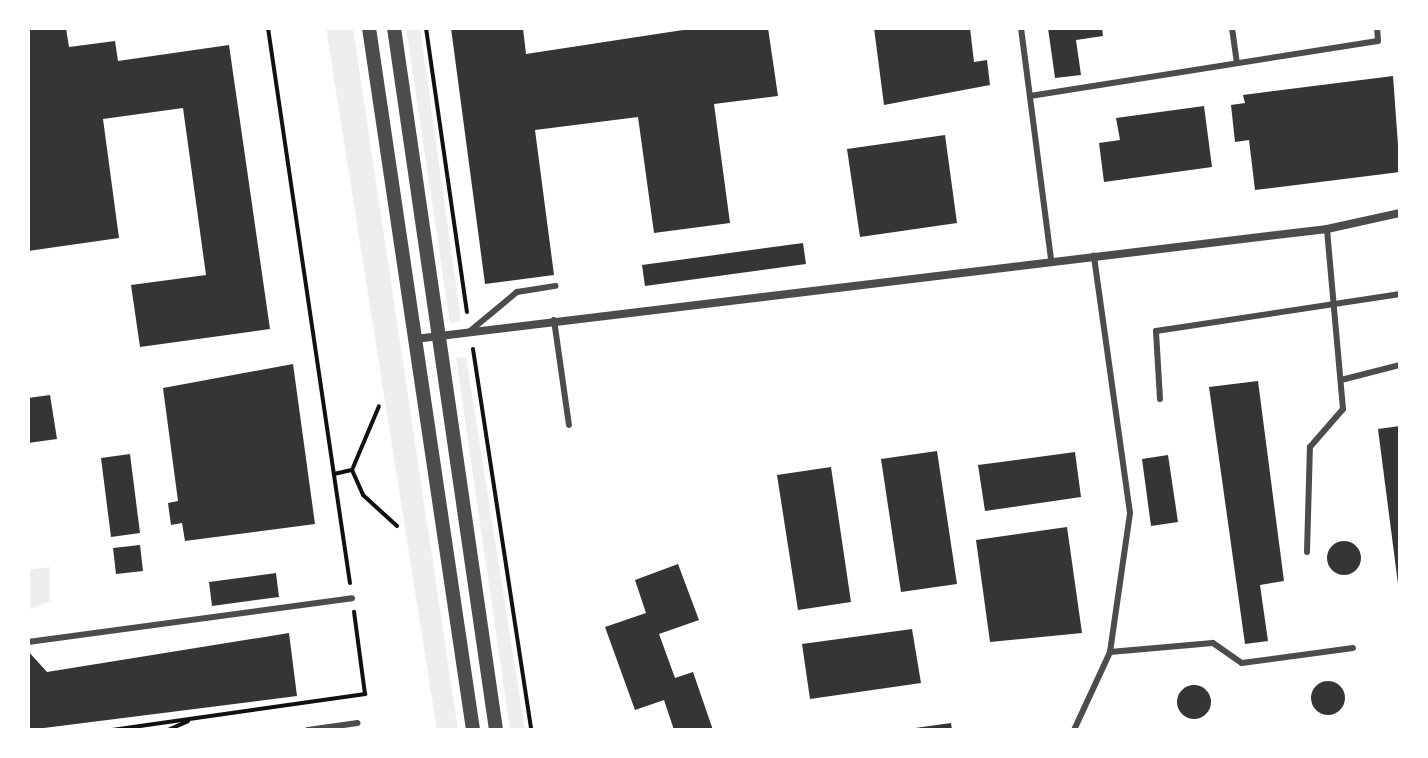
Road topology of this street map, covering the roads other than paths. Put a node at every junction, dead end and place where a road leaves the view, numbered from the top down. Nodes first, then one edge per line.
1 (369, 28) edge
2 (394, 28) edge
3 (1021, 28) edge
4 (1232, 28) edge
5 (1377, 28) edge
6 (1237, 62) junction
7 (1030, 96) junction
8 (1400, 213) edge
9 (1327, 229) junction
10 (1094, 256) junction
11 (1051, 258) junction
12 (556, 286) dead end
13 (1400, 294) edge
14 (1334, 303) junction
15 (554, 320) junction
16 (470, 331) junction
17 (438, 336) junction
18 (415, 339) junction
19 (1400, 365) edge
20 (1341, 380) junction
21 (1160, 399) dead end
22 (569, 425) dead end
23 (1307, 552) dead end
24 (352, 598) road end
25 (28, 642) edge
26 (1353, 648) dead end
27 (1110, 652) junction
28 (358, 723) dead end
29 (308, 730) edge
30 (473, 730) edge
31 (496, 730) edge
32 (1074, 730) edge

1 - 18 street
2 - 17 street
3 - 7 lane
4 - 6 lane
5 - 6 lane
6 - 7 lane
7 - 11 lane
8 - 9 street
9 - 10 street
9 - 14 lane
10 - 11 street
10 - 27 lane
11 - 15 street
12 - 16 lane
13 - 14 lane
14 - 20 lane
14 - 21 lane
15 - 16 street
15 - 22 lane
16 - 17 street
17 - 18 street
17 - 31 street
18 - 30 street
19 - 20 lane
20 - 23 lane
24 - 25 lane
26 - 27 lane
27 - 32 lane
28 - 29 lane

